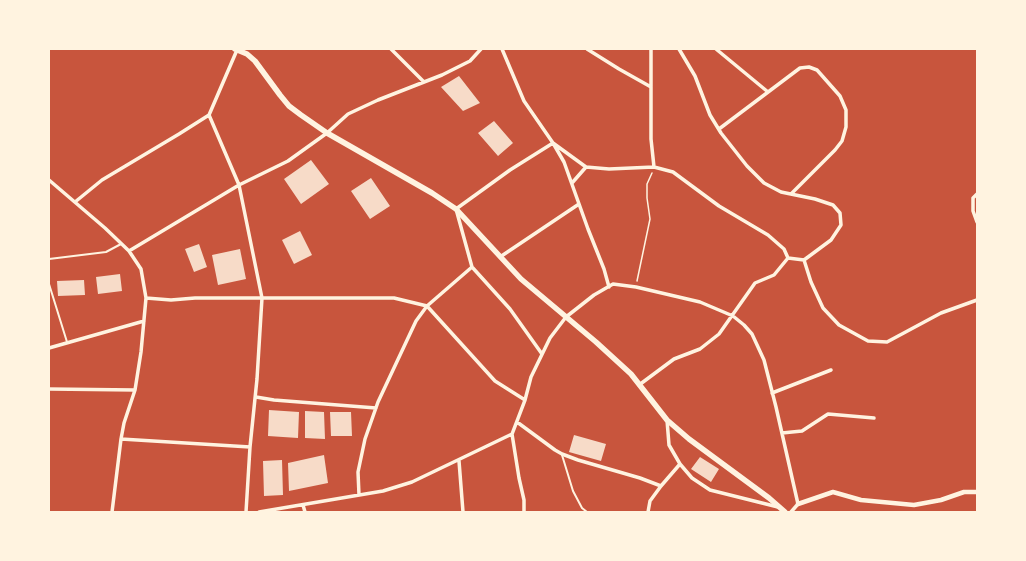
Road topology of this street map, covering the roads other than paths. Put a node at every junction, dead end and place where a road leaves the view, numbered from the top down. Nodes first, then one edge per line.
1 (236, 49) edge
2 (391, 49) edge
3 (481, 49) edge
4 (502, 49) edge
5 (587, 49) edge
6 (651, 49) edge
7 (679, 49) edge
8 (716, 49) edge
9 (424, 82) junction
10 (650, 87) junction
11 (768, 92) junction
12 (209, 115) junction
13 (719, 129) junction
14 (328, 133) junction
15 (553, 143) junction
16 (586, 167) junction
17 (654, 167) junction
18 (49, 180) edge
19 (572, 183) junction
20 (240, 185) junction
21 (791, 194) junction
22 (977, 194) edge
23 (75, 202) junction
24 (579, 204) junction
25 (456, 209) junction
26 (977, 222) edge
27 (122, 244) junction
28 (129, 251) junction
29 (500, 257) junction
30 (788, 258) junction
31 (49, 259) edge
32 (804, 260) junction
33 (472, 267) junction
34 (49, 284) edge
35 (609, 287) junction
36 (146, 298) junction
37 (262, 298) junction
38 (977, 300) edge
39 (426, 306) junction
40 (733, 316) junction
41 (566, 317) junction
42 (144, 321) junction
43 (67, 342) junction
44 (49, 348) edge
45 (542, 354) junction
46 (831, 370) dead end
47 (639, 385) junction
48 (49, 389) edge
49 (135, 390) junction
50 (772, 392) junction
51 (256, 397) junction
52 (525, 400) junction
53 (376, 408) junction
54 (874, 418) dead end
55 (667, 420) junction
56 (517, 422) junction
57 (782, 433) junction
58 (512, 434) junction
59 (121, 439) junction
60 (250, 447) junction
61 (562, 454) junction
62 (459, 461) junction
63 (680, 464) junction
64 (661, 486) junction
65 (977, 492) edge
66 (359, 495) junction
67 (798, 504) junction
68 (303, 505) junction
69 (783, 510) edge
70 (112, 512) edge
71 (246, 512) edge
72 (259, 512) edge
73 (305, 512) edge
74 (463, 512) edge
75 (524, 512) edge
76 (587, 512) edge
77 (648, 512) edge
78 (791, 512) edge

1 - 12 street
1 - 14 main road
2 - 9 street
3 - 9 street
4 - 15 street
5 - 10 street
6 - 10 street
7 - 13 street
8 - 11 street
9 - 14 street
10 - 17 street
11 - 13 street
11 - 21 street
12 - 20 street
12 - 23 street
13 - 21 street
14 - 20 street
14 - 25 main road
15 - 16 street
15 - 19 street
15 - 25 street
16 - 17 street
16 - 19 street
17 - 30 street
18 - 23 street
19 - 24 street
20 - 28 street
20 - 37 street
21 - 32 street
22 - 26 street
23 - 27 street
24 - 29 street
24 - 35 street
25 - 29 main road
25 - 33 street
27 - 28 street
27 - 31 lane
28 - 36 street
29 - 41 main road
30 - 32 street
30 - 40 street
32 - 38 street
33 - 39 street
33 - 45 street
34 - 43 lane
35 - 40 street
35 - 41 street
36 - 37 street
36 - 42 street
37 - 39 street
37 - 51 street
39 - 52 street
39 - 53 street
40 - 47 street
40 - 50 street
41 - 45 street
41 - 47 main road
42 - 43 street
42 - 49 street
43 - 44 street
45 - 52 street
46 - 50 street
47 - 55 main road
48 - 49 street
49 - 59 street
50 - 57 street
51 - 53 street
51 - 60 street
52 - 56 street
53 - 66 street
54 - 57 street
55 - 63 street
55 - 69 main road
56 - 58 street
56 - 61 street
57 - 67 street
58 - 62 street
58 - 75 street
59 - 60 street
59 - 70 street
60 - 71 street
61 - 64 street
61 - 76 lane
62 - 66 street
62 - 74 street
63 - 64 street
63 - 69 street
64 - 77 street
65 - 67 street
66 - 68 street
67 - 78 street
68 - 72 street
68 - 73 street

